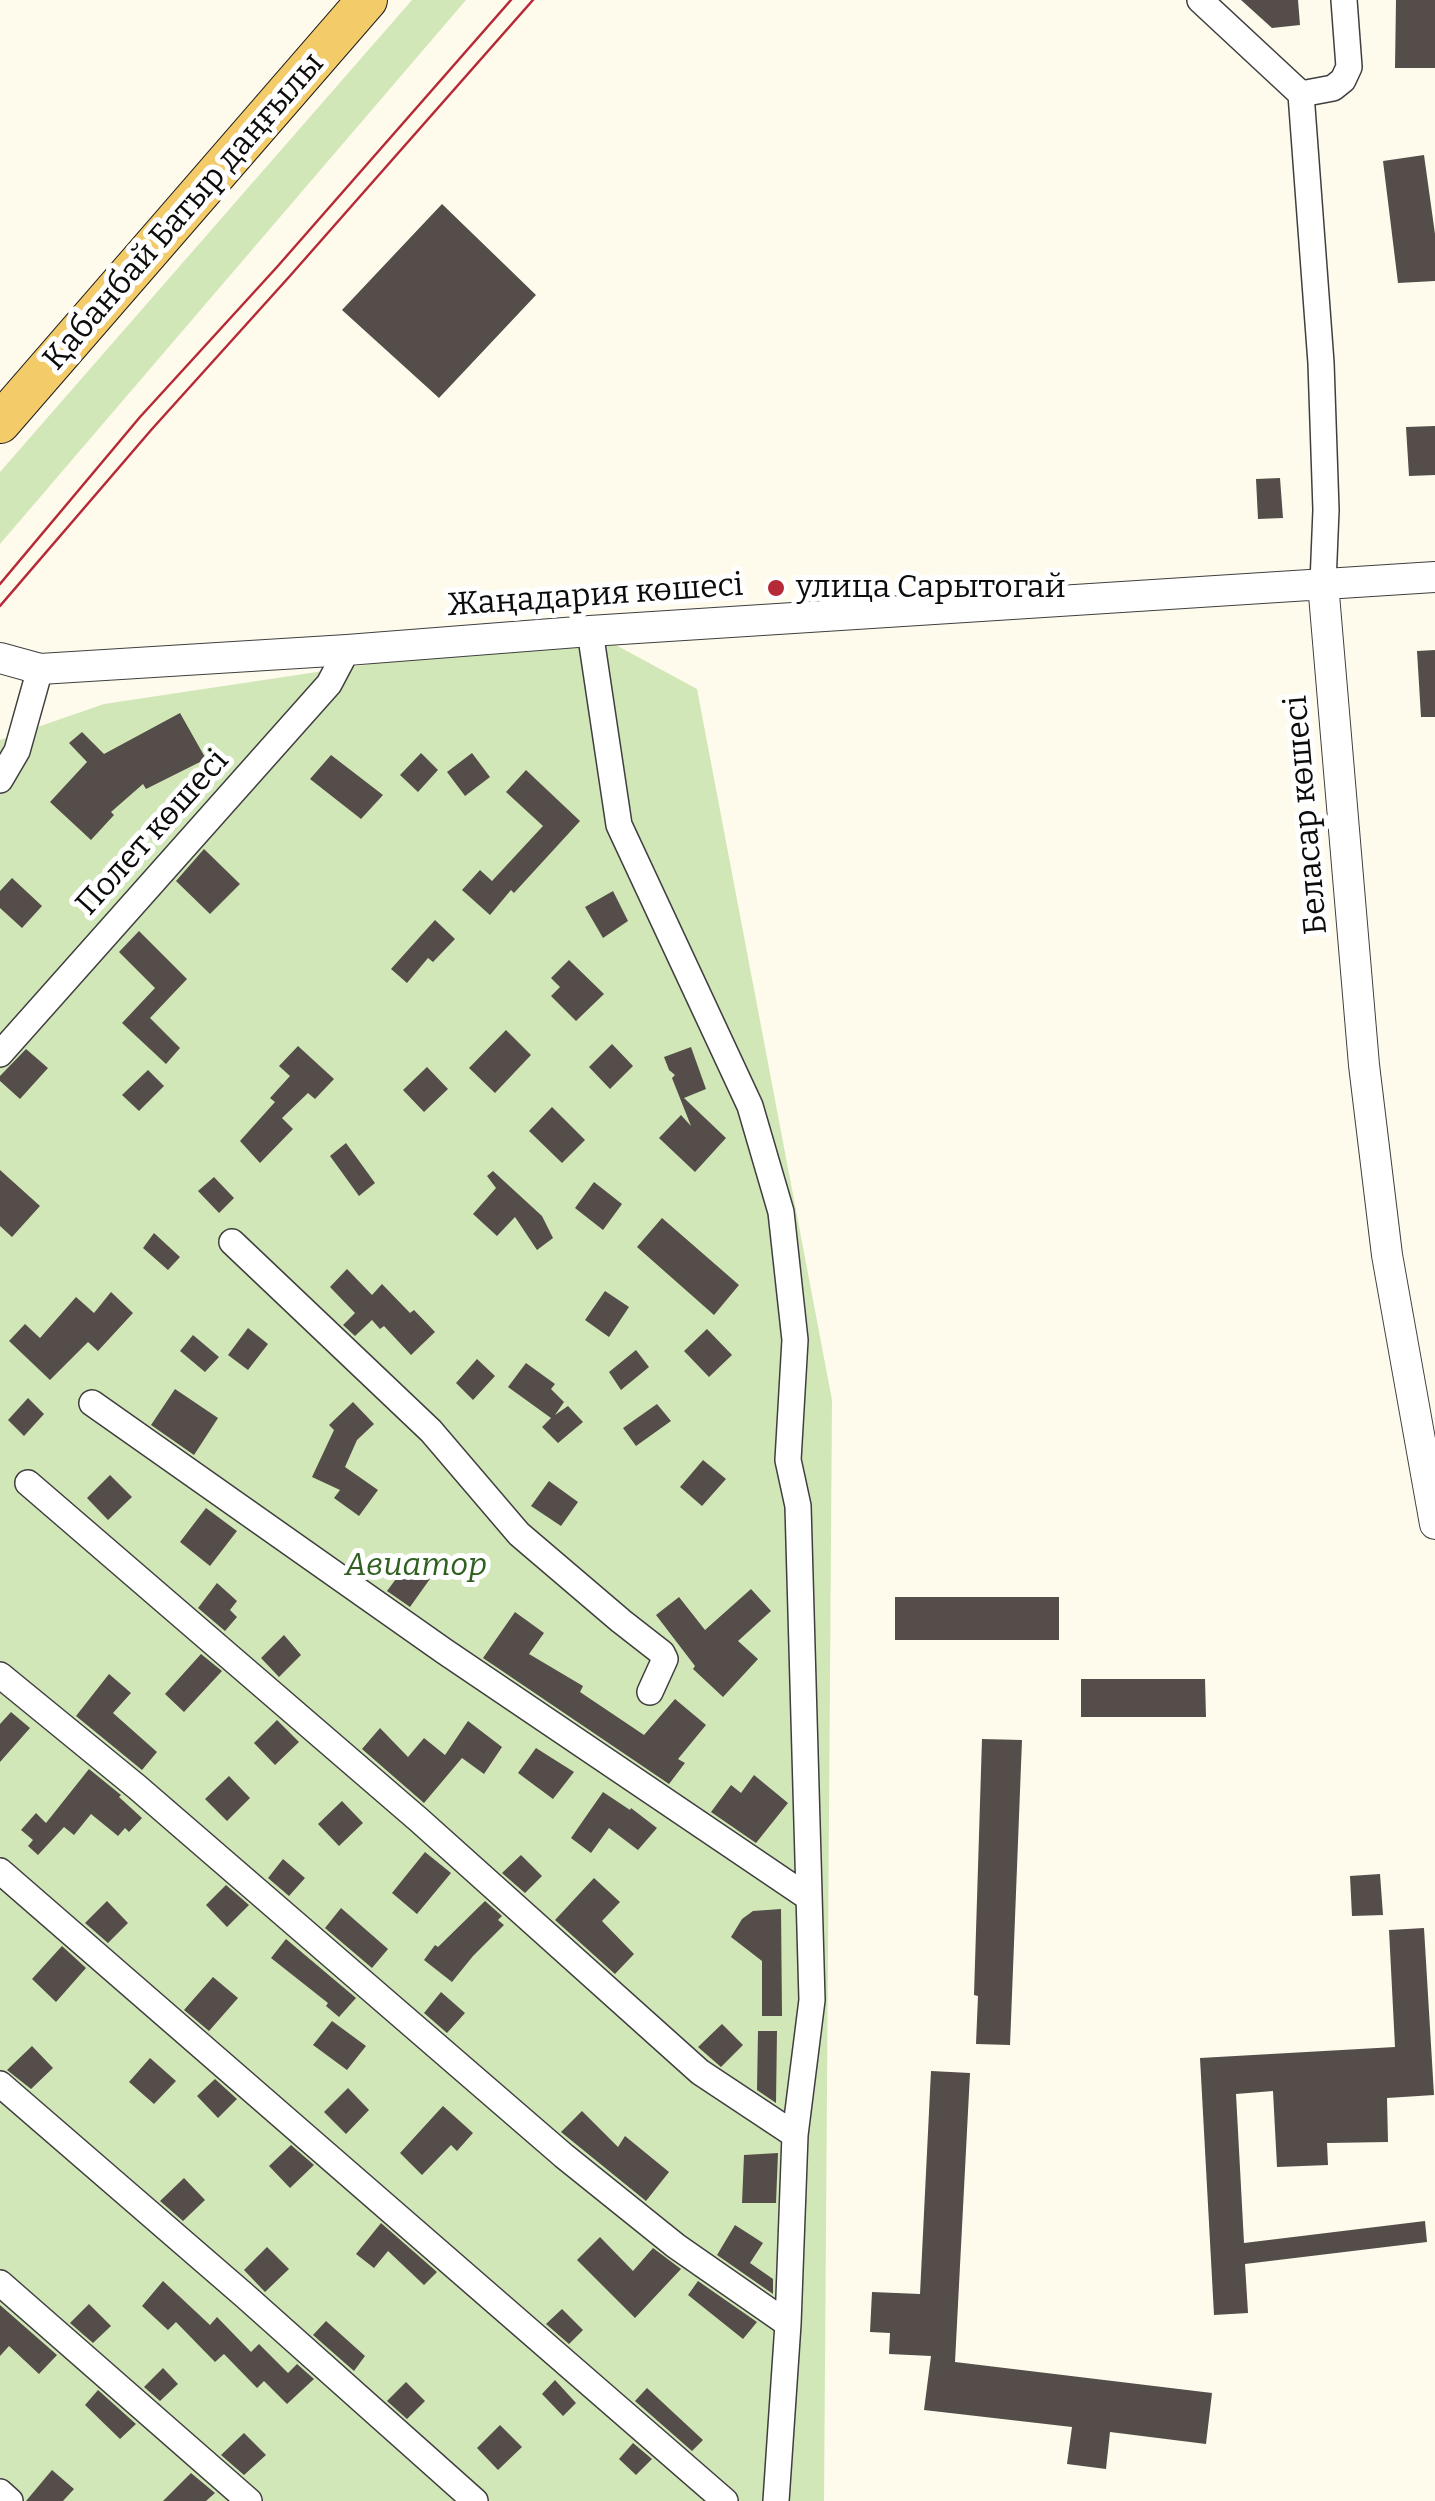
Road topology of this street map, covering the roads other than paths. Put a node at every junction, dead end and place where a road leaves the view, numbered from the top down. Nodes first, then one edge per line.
1 (367, 0) edge
2 (1200, 0) edge
3 (1344, 0) edge
4 (1301, 94) junction
5 (0, 424) edge
6 (1435, 576) edge
7 (1323, 583) junction
8 (590, 630) junction
9 (347, 650) junction
10 (0, 658) edge
11 (40, 669) junction
12 (0, 676) edge
13 (0, 780) edge
14 (0, 1054) edge
15 (232, 1242) dead end
16 (92, 1403) dead end
17 (28, 1483) dead end
18 (1435, 1524) edge
19 (0, 1675) edge
20 (650, 1692) dead end
21 (0, 1871) edge
22 (809, 1898) junction
23 (0, 2084) edge
24 (795, 2135) junction
25 (0, 2283) edge
26 (788, 2324) junction
27 (0, 2492) edge
28 (10, 2501) edge
29 (249, 2501) edge
30 (474, 2501) edge
31 (725, 2501) edge
32 (776, 2501) edge

1 - 5 main road, Қабанбай Батыр даңғылы
2 - 4 street
3 - 4 street
4 - 7 street, Беласар көшесі
6 - 7 street, Жаңадария көшесі
7 - 8 street, Жаңадария көшесі
7 - 18 street, Беласар көшесі
8 - 9 street, Жаңадария көшесі
8 - 22 street
9 - 11 street, Жаңадария көшесі
9 - 14 street, Полет көшесі
10 - 11 street, Жаңадария көшесі
11 - 12 street
11 - 13 street
15 - 20 street
16 - 22 street
17 - 24 street
19 - 26 street
21 - 31 street
22 - 24 street
23 - 30 street
24 - 26 street
25 - 29 street
26 - 32 street
27 - 28 street

